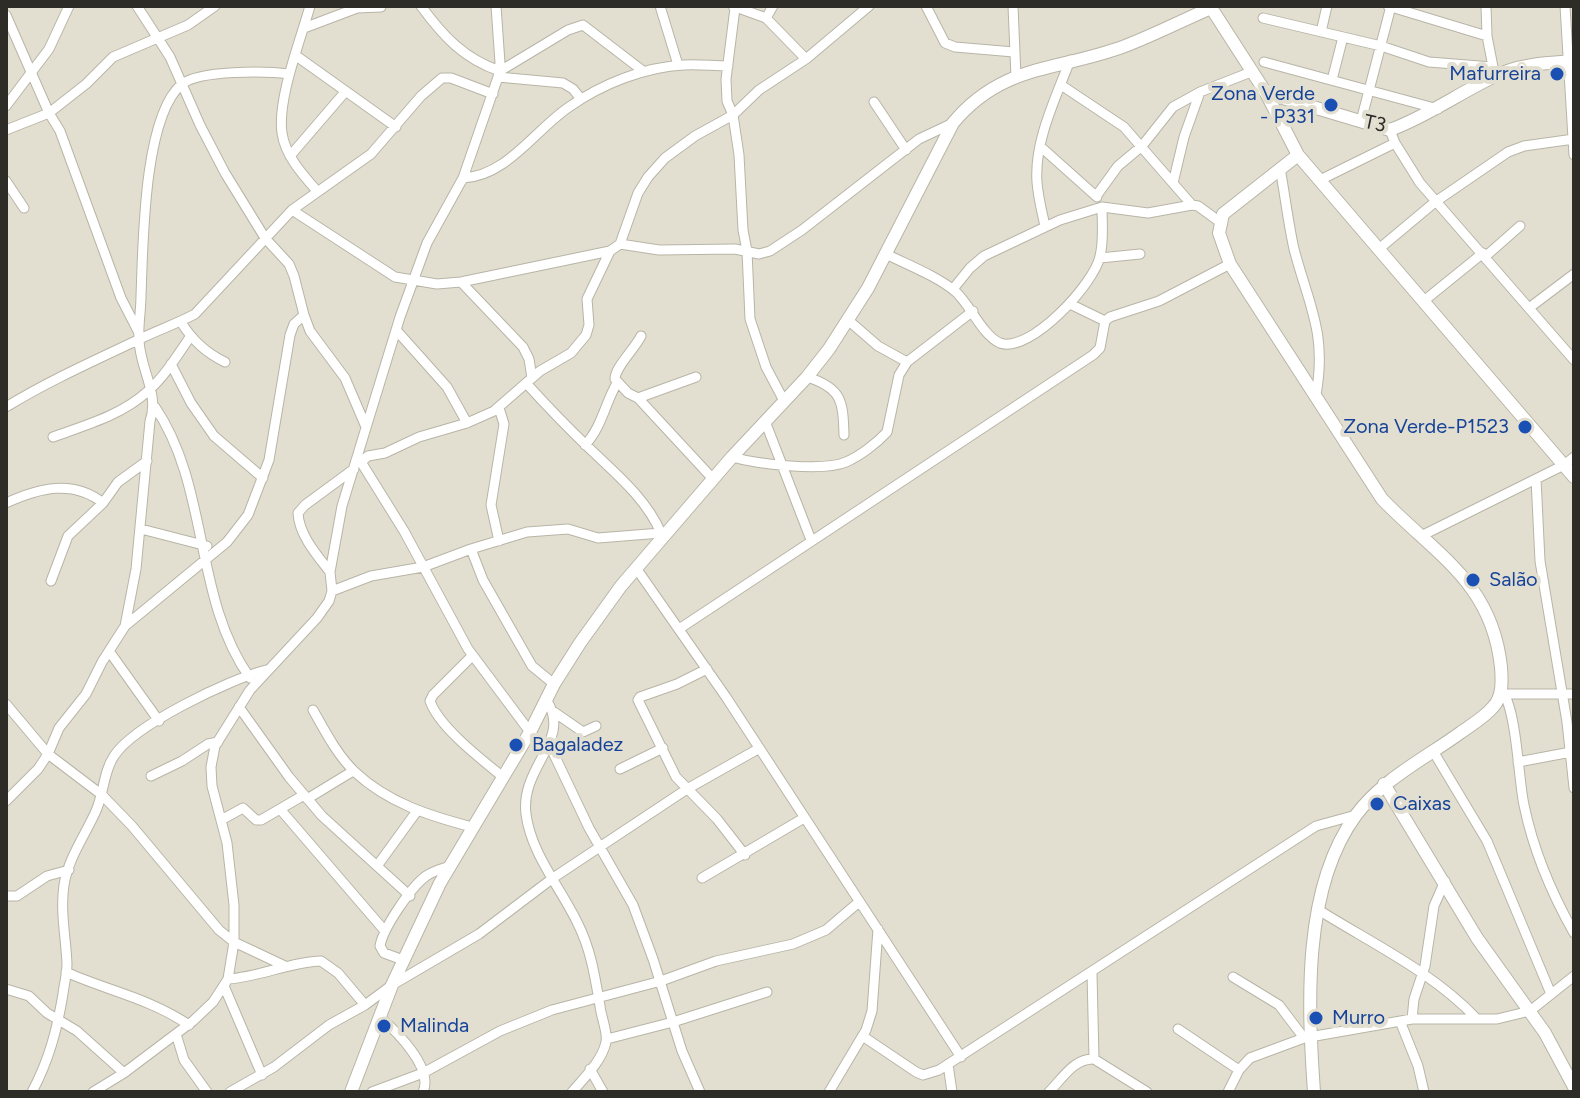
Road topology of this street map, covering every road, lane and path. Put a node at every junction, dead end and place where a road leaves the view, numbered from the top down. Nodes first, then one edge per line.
1 (69, 6) edge
2 (137, 6) edge
3 (215, 6) edge
4 (310, 6) edge
5 (421, 6) edge
6 (496, 6) edge
7 (660, 6) edge
8 (773, 6) edge
9 (869, 6) edge
10 (926, 6) edge
11 (1013, 6) edge
12 (1327, 6) edge
13 (1390, 6) edge
14 (1486, 6) edge
15 (1565, 6) edge
16 (381, 7) edge
17 (734, 7) edge
18 (1211, 7) edge
19 (6, 15) edge
20 (766, 18) junction
21 (1263, 18) dead end
22 (304, 28) junction
23 (1321, 32) junction
24 (1487, 36) junction
25 (1343, 37) junction
26 (157, 38) junction
27 (1381, 46) junction
28 (1014, 52) junction
29 (295, 55) junction
30 (806, 59) junction
31 (1070, 60) junction
32 (1571, 61) edge
33 (1264, 62) dead end
34 (678, 65) junction
35 (728, 66) junction
36 (643, 71) junction
37 (1494, 71) junction
38 (1251, 72) junction
39 (31, 73) junction
40 (289, 74) junction
41 (499, 74) junction
42 (1016, 77) junction
43 (1332, 80) junction
44 (183, 82) junction
45 (1061, 85) junction
46 (1368, 90) junction
47 (345, 92) junction
48 (1200, 92) junction
49 (1266, 93) junction
50 (493, 94) junction
51 (581, 99) junction
52 (874, 102) dead end
53 (6, 106) edge
54 (1438, 109) junction
55 (49, 113) junction
56 (733, 115) junction
57 (1361, 121) junction
58 (953, 123) junction
59 (396, 127) junction
60 (6, 130) edge
61 (1390, 130) junction
62 (1573, 139) edge
63 (1395, 143) junction
64 (1142, 146) junction
65 (1041, 147) junction
66 (906, 150) junction
67 (1298, 155) junction
68 (1574, 155) edge
69 (290, 156) junction
70 (1280, 168) junction
71 (463, 178) junction
72 (1320, 180) junction
73 (6, 181) edge
74 (1173, 183) junction
75 (317, 191) junction
76 (1097, 195) junction
77 (1435, 202) junction
78 (1192, 205) junction
79 (24, 208) dead end
80 (1100, 208) junction
81 (292, 210) junction
82 (1220, 222) junction
83 (1045, 226) junction
84 (1520, 226) dead end
85 (265, 238) junction
86 (620, 244) junction
87 (1380, 248) junction
88 (610, 251) junction
89 (747, 251) junction
90 (886, 254) junction
91 (1140, 254) dead end
92 (1484, 255) junction
93 (1100, 258) junction
94 (1230, 264) junction
95 (1574, 274) edge
96 (415, 280) junction
97 (461, 282) junction
98 (953, 289) junction
99 (1425, 300) junction
100 (1070, 304) junction
101 (1529, 308) junction
102 (973, 311) junction
103 (304, 315) junction
104 (848, 320) junction
105 (1105, 321) junction
106 (181, 322) junction
107 (397, 331) junction
108 (139, 336) junction
109 (641, 336) dead end
110 (190, 337) junction
111 (1572, 354) edge
112 (225, 362) dead end
113 (907, 362) junction
114 (171, 364) junction
115 (696, 377) dead end
116 (807, 377) junction
117 (529, 380) junction
118 (617, 383) junction
119 (150, 389) junction
120 (6, 394) edge
121 (1316, 395) junction
122 (638, 398) junction
123 (784, 401) junction
124 (9, 405) edge
125 (155, 407) junction
126 (499, 408) junction
127 (765, 421) junction
128 (467, 423) junction
129 (366, 427) junction
130 (844, 435) dead end
131 (53, 437) dead end
132 (585, 445) junction
133 (732, 457) junction
134 (147, 461) junction
135 (1569, 461) edge
136 (357, 463) junction
137 (782, 466) junction
138 (1574, 477) edge
139 (263, 478) junction
140 (713, 479) junction
141 (1536, 479) junction
142 (6, 503) edge
143 (103, 503) junction
144 (141, 529) junction
145 (663, 534) junction
146 (1421, 536) junction
147 (811, 540) junction
148 (499, 541) junction
149 (204, 545) junction
150 (218, 549) junction
151 (471, 549) junction
152 (206, 558) junction
153 (423, 567) junction
154 (636, 568) junction
155 (330, 572) junction
156 (51, 581) dead end
157 (332, 591) junction
158 (125, 626) junction
159 (679, 629) junction
160 (109, 651) junction
161 (472, 656) junction
162 (707, 669) junction
163 (266, 670) junction
164 (248, 675) junction
165 (255, 683) junction
166 (554, 684) junction
167 (1504, 691) junction
168 (1562, 693) junction
169 (1574, 694) edge
170 (6, 704) edge
171 (550, 706) junction
172 (239, 707) junction
173 (313, 710) dead end
174 (159, 721) junction
175 (596, 726) dead end
176 (530, 732) junction
177 (218, 742) junction
178 (549, 744) junction
179 (663, 748) junction
180 (758, 749) junction
181 (1433, 751) junction
182 (48, 754) junction
183 (1572, 757) edge
184 (1518, 762) junction
185 (620, 769) dead end
186 (353, 771) junction
187 (151, 776) dead end
188 (503, 777) junction
189 (1384, 784) junction
190 (1574, 788) edge
191 (687, 789) junction
192 (102, 795) junction
193 (305, 797) junction
194 (6, 801) edge
195 (280, 809) junction
196 (417, 811) junction
197 (1356, 815) junction
198 (804, 818) junction
199 (221, 820) junction
200 (472, 827) junction
201 (600, 847) junction
202 (745, 855) junction
203 (377, 866) junction
204 (450, 866) junction
205 (69, 870) junction
206 (553, 878) junction
207 (702, 878) dead end
208 (1445, 881) junction
209 (6, 896) edge
210 (410, 896) junction
211 (859, 902) junction
212 (1317, 909) junction
213 (878, 929) junction
214 (384, 930) junction
215 (1574, 933) edge
216 (234, 942) junction
217 (403, 960) junction
218 (285, 966) junction
219 (66, 972) junction
220 (1092, 973) junction
221 (1422, 974) junction
222 (1574, 976) edge
223 (1233, 977) dead end
224 (661, 981) junction
225 (226, 983) junction
226 (392, 985) junction
227 (6, 989) edge
228 (767, 992) dead end
229 (1551, 994) junction
230 (598, 998) junction
231 (365, 1005) junction
232 (1530, 1011) junction
233 (379, 1016) junction
234 (1412, 1019) junction
235 (1477, 1019) junction
236 (58, 1020) junction
237 (1400, 1021) junction
238 (673, 1022) junction
239 (189, 1025) junction
240 (1178, 1029) dead end
241 (176, 1034) junction
242 (864, 1037) junction
243 (1307, 1038) junction
244 (607, 1039) junction
245 (961, 1057) junction
246 (1094, 1059) junction
247 (948, 1064) junction
248 (590, 1069) junction
249 (1239, 1070) junction
250 (124, 1073) junction
251 (423, 1073) junction
252 (262, 1075) junction
253 (1571, 1086) edge
254 (427, 1090) edge
255 (32, 1092) edge
256 (93, 1092) edge
257 (207, 1092) edge
258 (230, 1092) edge
259 (351, 1092) edge
260 (372, 1092) edge
261 (572, 1092) edge
262 (603, 1092) edge
263 (700, 1092) edge
264 (829, 1092) edge
265 (952, 1092) edge
266 (1049, 1092) edge
267 (1147, 1092) edge
268 (1228, 1092) edge
269 (1314, 1092) edge
270 (1424, 1092) edge

1 - 39 street
2 - 26 street
3 - 26 street
4 - 22 street
5 - 41 street
6 - 41 street
7 - 34 street
8 - 20 street
9 - 30 street
10 - 28 street
11 - 28 street
12 - 23 street
13 - 24 street
13 - 27 street
14 - 24 street
15 - 32 street
16 - 22 street
17 - 20 street
17 - 35 street
18 - 31 street
18 - 38 street
19 - 39 street
20 - 30 street
21 - 23 street
22 - 29 street
23 - 25 street
24 - 37 street
25 - 27 street
25 - 43 street
26 - 44 street
26 - 55 street
27 - 37 street
27 - 46 street
28 - 42 street
29 - 40 street
29 - 47 street
30 - 56 street
31 - 42 street
31 - 45 street
32 - 37 street, T3
32 - 62 street
33 - 43 street
34 - 35 street
34 - 36 street
35 - 56 street
36 - 41 street
36 - 51 street
37 - 54 street, T3
38 - 48 street
38 - 49 street
39 - 53 street
39 - 55 street
40 - 44 street
40 - 69 street
41 - 50 street
41 - 51 street
42 - 58 street
43 - 46 street
44 - 85 street
44 - 108 street
45 - 64 street
45 - 65 street
46 - 54 street
46 - 57 street
47 - 59 street
47 - 69 street
48 - 64 street
48 - 74 street
49 - 57 street, T3
49 - 67 street
50 - 59 street
50 - 71 street
51 - 71 street
52 - 66 street
54 - 61 street, T3
55 - 60 street
55 - 108 street
56 - 86 street
56 - 89 street
57 - 61 street, T3
58 - 66 street
58 - 90 street
59 - 75 street
61 - 63 street
62 - 68 street
62 - 77 street
63 - 72 street
63 - 77 street
64 - 74 street
64 - 76 street
65 - 76 street
65 - 83 street
66 - 89 street
67 - 70 street
67 - 72 street
69 - 75 street
70 - 82 street
70 - 121 street
71 - 96 street
72 - 87 street
73 - 79 street
74 - 78 street
75 - 81 street
76 - 80 street
77 - 87 street
77 - 92 street
78 - 80 street
78 - 82 street
80 - 83 street
80 - 93 street
81 - 85 street
81 - 96 street
82 - 94 street
83 - 98 street
84 - 92 street
85 - 103 street
85 - 106 street
86 - 88 street
86 - 89 street
87 - 99 street
88 - 97 street
88 - 117 street
89 - 123 street
90 - 98 street
90 - 104 street
91 - 93 street
92 - 99 street
92 - 101 street
93 - 100 street
94 - 105 street
94 - 121 street
95 - 101 street
96 - 97 street
96 - 107 street
97 - 117 street
98 - 102 street
99 - 135 street
100 - 102 street
100 - 105 street
101 - 111 street
102 - 113 street
103 - 129 street
103 - 139 street
104 - 113 street
104 - 116 street
105 - 147 street
106 - 108 street
106 - 110 street
107 - 128 street
107 - 129 street
108 - 119 street
108 - 124 street
109 - 118 street
110 - 112 street
110 - 114 street
113 - 137 street
114 - 119 street
114 - 139 street
115 - 122 street
116 - 123 street
116 - 130 street
117 - 126 street
117 - 132 street
118 - 122 street
118 - 132 street
119 - 125 street
119 - 131 street
120 - 124 street
121 - 146 street
122 - 140 street
123 - 127 street
125 - 134 street
125 - 149 street
126 - 128 street
126 - 148 street
127 - 133 street
127 - 137 street
128 - 136 street
129 - 136 street
132 - 145 street
133 - 137 street
133 - 140 street
134 - 143 street
134 - 144 street
135 - 138 street
135 - 141 street
136 - 153 street
136 - 155 street
136 - 155 street
137 - 147 street
139 - 150 street
140 - 145 street
141 - 146 street
141 - 168 street
142 - 143 street
143 - 156 street
144 - 149 street
144 - 158 street
145 - 148 street
145 - 154 street
146 - 167 street
147 - 159 street
148 - 151 street
149 - 150 street
149 - 152 street
150 - 152 street
151 - 153 street
151 - 166 street
152 - 158 street
152 - 164 street
153 - 157 street
153 - 161 street
154 - 159 street
154 - 166 street
155 - 157 street
157 - 163 street
158 - 160 street
159 - 162 street
160 - 174 street
160 - 182 street
161 - 176 street
161 - 188 street
162 - 179 street
162 - 180 street
163 - 164 street
163 - 165 street
164 - 165 street
164 - 174 street
165 - 172 street
166 - 171 street
167 - 168 street
167 - 181 street
167 - 184 street
168 - 169 street
168 - 183 street
170 - 182 street
171 - 175 street
171 - 176 street
171 - 178 street
172 - 177 street
172 - 193 street
173 - 186 street
174 - 192 street
176 - 188 street
177 - 187 street
177 - 199 street
178 - 201 street
178 - 206 street
179 - 185 street
179 - 191 street
180 - 191 street
180 - 198 street
181 - 189 street
181 - 229 street
182 - 192 street
182 - 194 street
183 - 184 street
183 - 190 street
184 - 215 street
186 - 193 street
186 - 196 street
188 - 200 street
189 - 197 street
189 - 208 street
191 - 201 street
191 - 202 street
192 - 205 street
192 - 216 street
193 - 195 street
193 - 203 street
195 - 199 street
195 - 214 street
196 - 200 street
196 - 203 street
197 - 212 street
197 - 220 street
198 - 202 street
198 - 211 street
199 - 216 street
200 - 204 street
201 - 206 street
201 - 224 street
202 - 207 street
203 - 210 street
204 - 210 street
204 - 217 street
205 - 209 street
205 - 219 street
206 - 226 street
206 - 230 street
208 - 221 street
208 - 232 street
210 - 214 street
211 - 213 street
211 - 224 street
212 - 221 street
212 - 243 street
213 - 242 street
213 - 245 street
214 - 217 street
216 - 218 street
216 - 225 street
217 - 226 street
218 - 225 street
218 - 231 street
219 - 236 street
219 - 239 street
220 - 245 street
220 - 246 street
221 - 234 street
221 - 235 street
222 - 229 street
223 - 243 street
224 - 230 street
224 - 238 street
225 - 239 street
225 - 252 street
226 - 231 street
226 - 233 street
227 - 236 street
228 - 238 street
229 - 232 street
230 - 244 street
230 - 251 street
231 - 252 street
232 - 235 street
232 - 253 street
233 - 251 street
233 - 259 street
234 - 235 street
234 - 237 street
236 - 250 street
236 - 255 street
237 - 243 street
237 - 270 street
238 - 244 street
238 - 263 street
239 - 241 street
240 - 249 street
241 - 250 street
241 - 257 street
242 - 247 street
242 - 264 street
243 - 249 street
243 - 269 street
244 - 248 street
245 - 247 street
246 - 266 street
246 - 267 street
247 - 265 street
248 - 261 street
248 - 262 street
249 - 268 street
250 - 256 street
251 - 254 street
251 - 260 street
252 - 258 street

